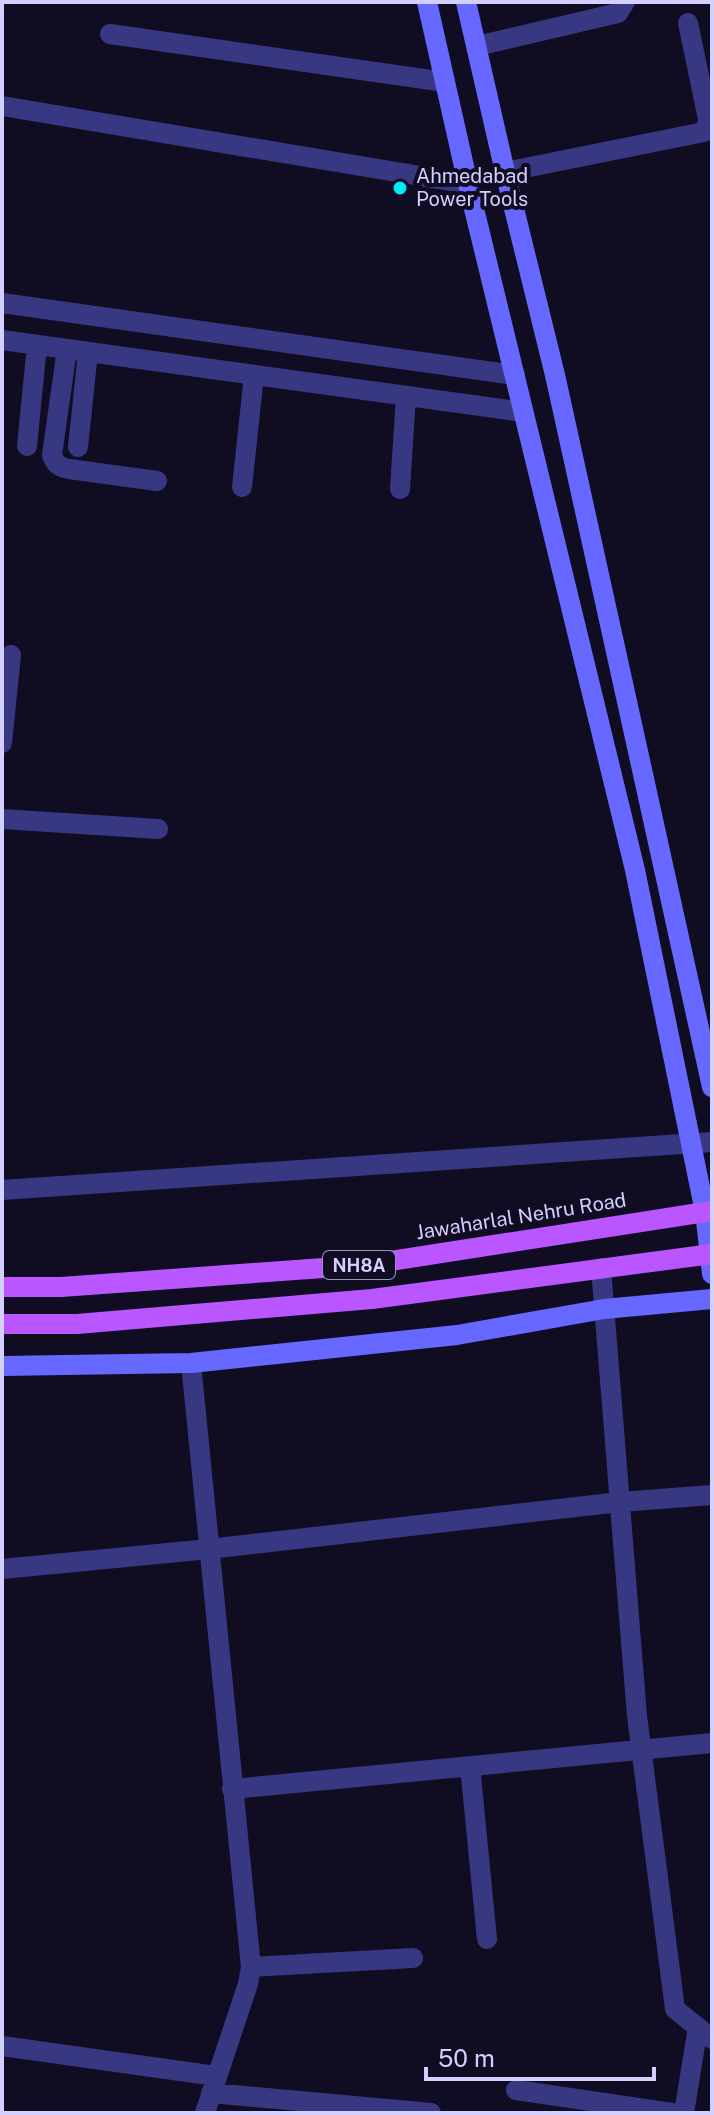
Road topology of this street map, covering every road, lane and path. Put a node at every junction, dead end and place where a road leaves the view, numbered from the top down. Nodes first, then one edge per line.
1 (427, 2) edge
2 (466, 2) edge
3 (625, 2) edge
4 (688, 23) dead end
5 (110, 34) dead end
6 (477, 46) junction
7 (445, 82) junction
8 (2, 106) edge
9 (505, 172) junction
10 (468, 184) junction
11 (2, 303) edge
12 (2, 340) edge
13 (37, 345) junction
14 (67, 349) junction
15 (88, 352) junction
16 (254, 375) junction
17 (515, 375) junction
18 (406, 396) junction
19 (523, 412) junction
20 (27, 446) dead end
21 (78, 447) dead end
22 (157, 481) dead end
23 (242, 487) dead end
24 (400, 489) dead end
25 (11, 655) dead end
26 (2, 743) edge
27 (2, 819) edge
28 (158, 829) dead end
29 (712, 1087) edge
30 (712, 1142) edge
31 (690, 1144) junction
32 (2, 1190) edge
33 (708, 1212) edge
34 (711, 1261) edge
35 (601, 1268) junction
36 (2, 1287) edge
37 (712, 1299) edge
38 (604, 1309) junction
39 (2, 1324) edge
40 (191, 1363) junction
41 (2, 1366) edge
42 (712, 1495) edge
43 (620, 1502) junction
44 (209, 1549) junction
45 (2, 1569) edge
46 (712, 1743) edge
47 (641, 1750) junction
48 (470, 1766) junction
49 (232, 1789) junction
50 (487, 1939) dead end
51 (413, 1958) dead end
52 (251, 1967) junction
53 (705, 2033) edge
54 (2, 2046) edge
55 (214, 2084) junction
56 (516, 2090) dead end
57 (205, 2113) edge
58 (431, 2113) edge
59 (672, 2113) edge
60 (684, 2113) edge

1 - 7 street
2 - 6 street
3 - 6 street
4 - 9 street
5 - 7 street
6 - 9 street
7 - 10 street
8 - 10 street
9 - 29 street
10 - 17 street
11 - 17 street
12 - 13 street
13 - 14 street
13 - 20 street
14 - 15 street
14 - 22 street
15 - 16 street
15 - 21 street
16 - 18 street
16 - 23 street
17 - 19 street
18 - 19 street
18 - 24 street
19 - 31 street
25 - 26 street
27 - 28 street
30 - 31 street
31 - 32 street
31 - 33 street
33 - 34 street
33 - 36 main road, Jawaharlal Nehru Road / NH8A
34 - 35 main road, NH8A
35 - 38 street
35 - 39 main road, NH8A
37 - 38 street
38 - 40 street
38 - 43 street
40 - 41 street
40 - 44 street
42 - 43 street
43 - 44 street
43 - 47 street
44 - 45 street
44 - 49 street
46 - 47 street
47 - 48 street
47 - 53 street
48 - 49 street
48 - 50 street
49 - 52 street
51 - 52 street
52 - 55 street
53 - 60 street
54 - 55 street
55 - 57 street
55 - 58 street
56 - 59 street

